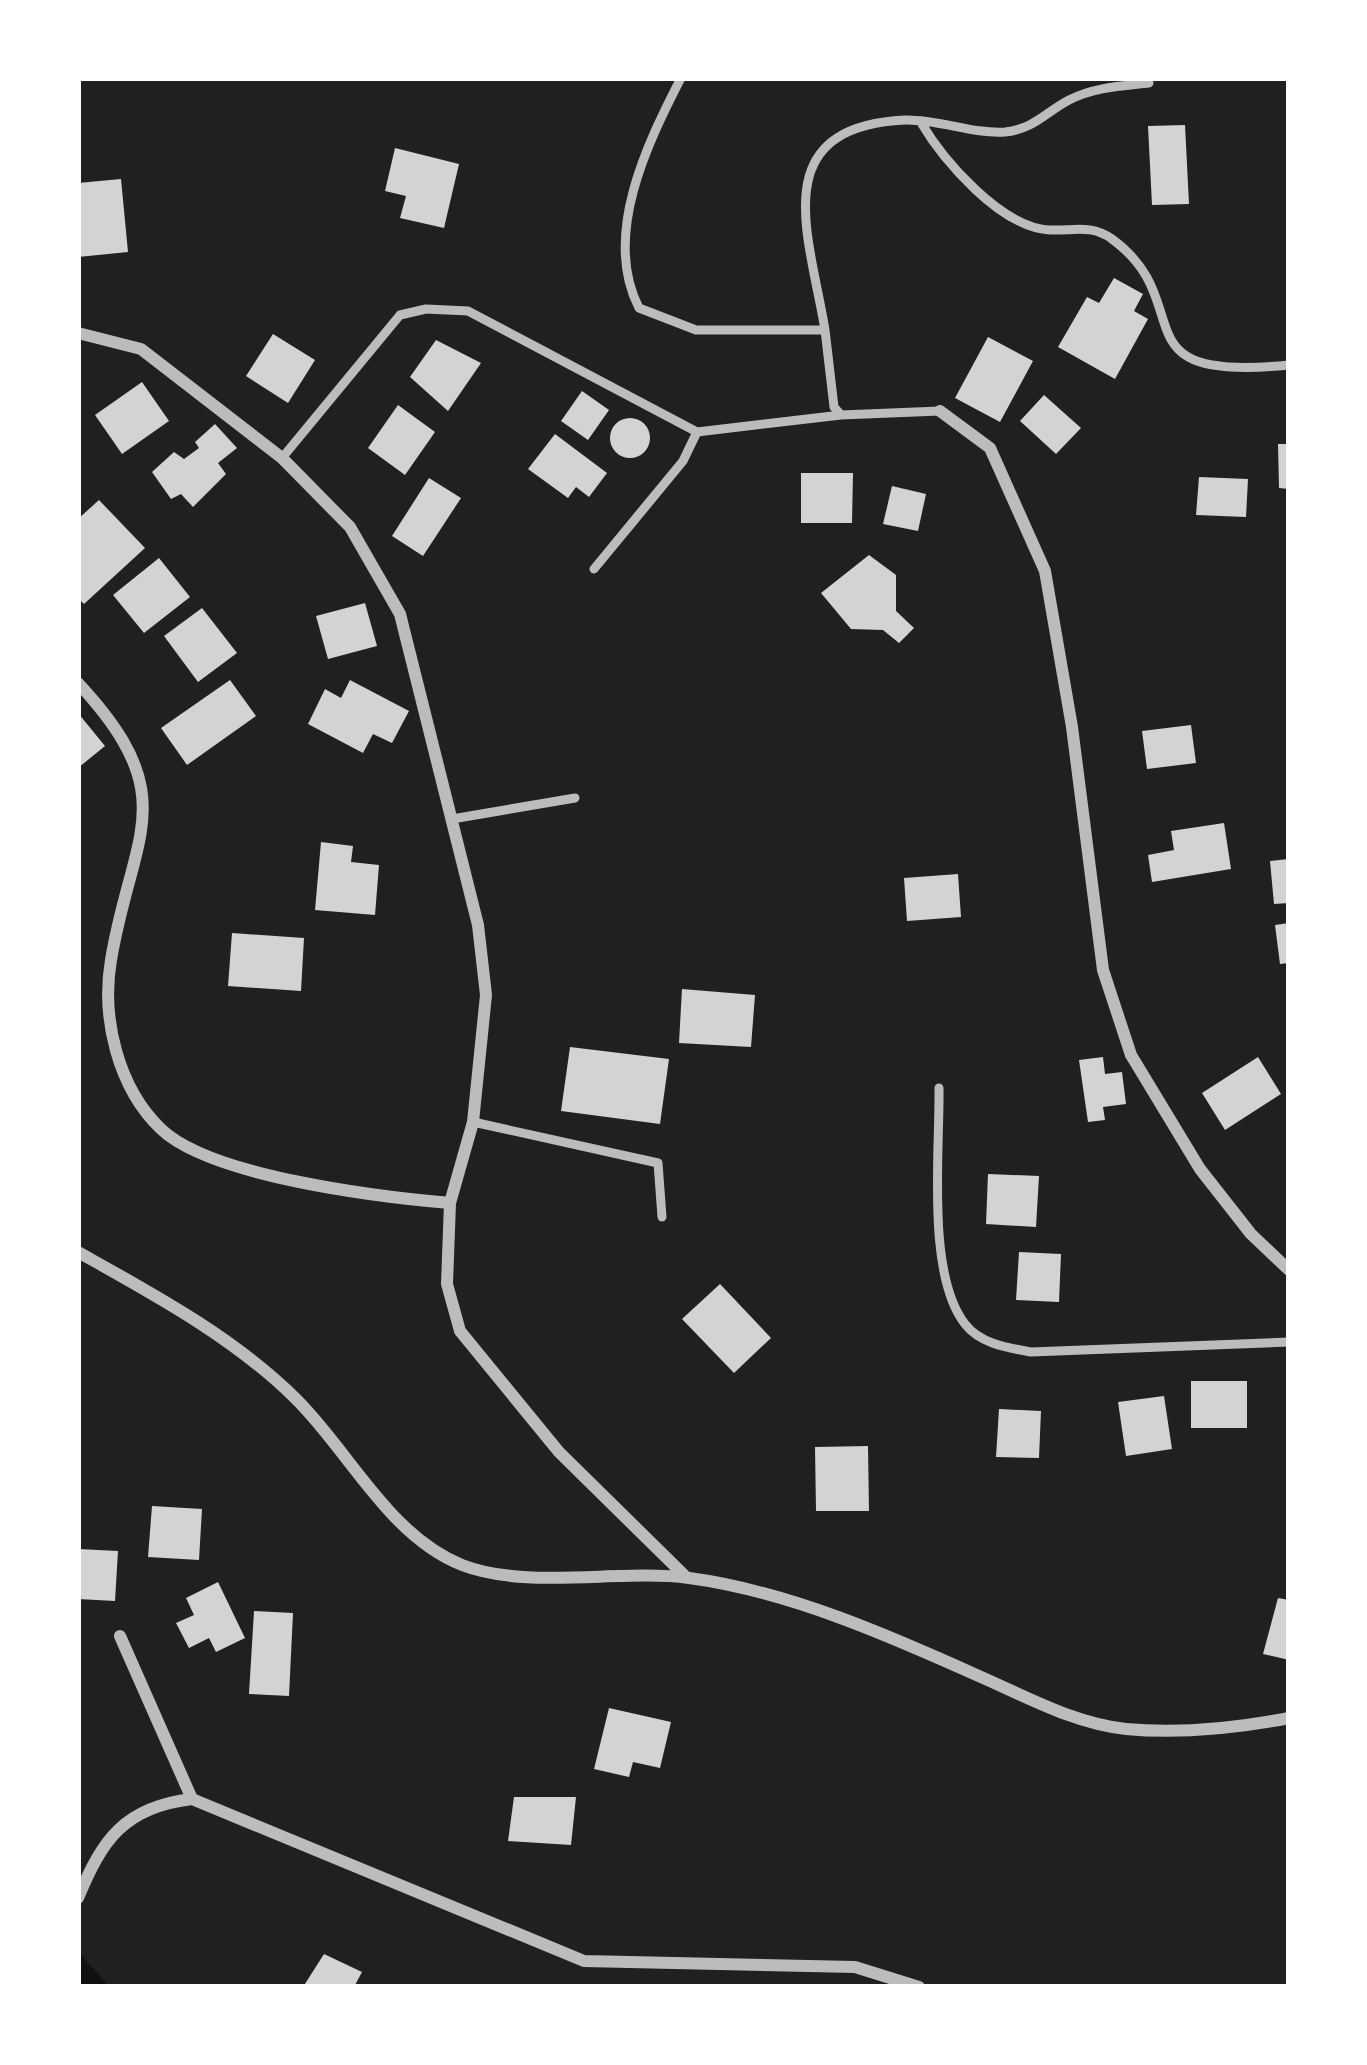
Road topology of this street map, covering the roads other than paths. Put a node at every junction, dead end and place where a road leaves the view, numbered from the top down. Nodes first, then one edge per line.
1 (681, 78) edge
2 (1149, 82) dead end
3 (920, 122) junction
4 (825, 330) junction
5 (78, 333) edge
6 (1289, 365) edge
7 (940, 411) joint
8 (841, 415) junction
9 (697, 432) junction
10 (282, 458) junction
11 (594, 569) dead end
12 (78, 682) edge
13 (574, 798) dead end
14 (452, 819) junction
15 (939, 1088) dead end
16 (473, 1122) junction
17 (449, 1203) junction
18 (662, 1216) dead end
19 (78, 1252) edge
20 (1289, 1270) edge
21 (1289, 1342) edge
22 (687, 1578) junction
23 (120, 1636) dead end
24 (1289, 1718) edge
25 (192, 1798) junction
26 (78, 1898) edge
27 (919, 1987) edge

1 - 4 lane
2 - 3 lane
3 - 4 lane
3 - 6 lane
4 - 8 lane
5 - 10 street
7 - 8 lane
7 - 20 street
8 - 9 lane
9 - 10 lane
9 - 11 lane
10 - 14 street
12 - 17 street
13 - 14 lane
14 - 16 street
15 - 21 lane
16 - 17 street
16 - 18 lane
17 - 22 street
19 - 22 street
22 - 24 street
23 - 25 street
25 - 26 street
25 - 27 street

